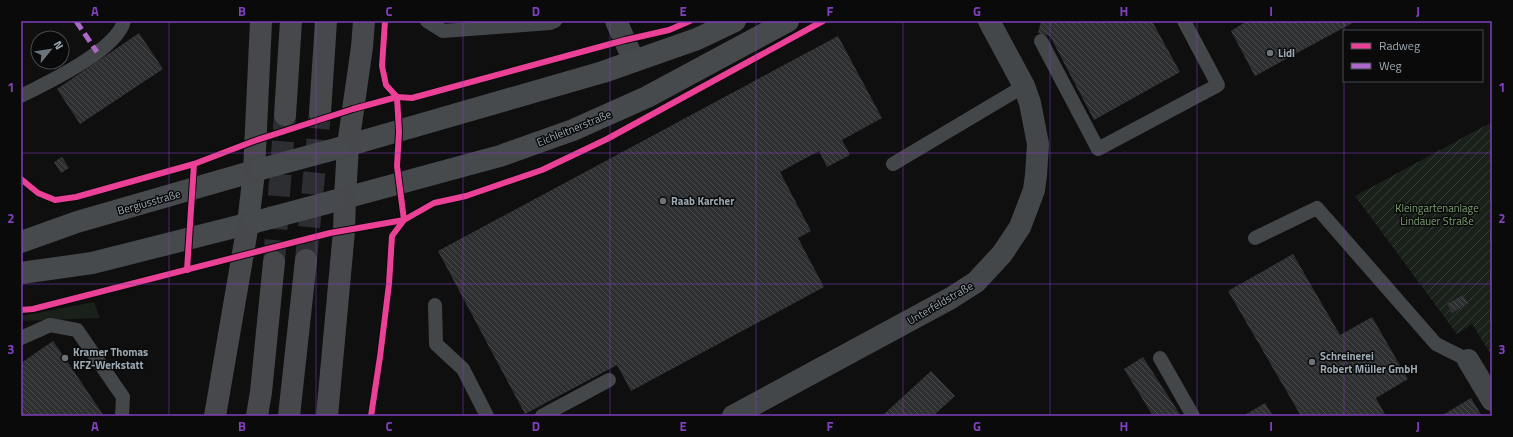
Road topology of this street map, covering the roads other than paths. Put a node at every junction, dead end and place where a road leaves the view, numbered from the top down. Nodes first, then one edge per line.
1 (124, 21) edge
2 (261, 21) edge
3 (290, 21) edge
4 (326, 21) edge
5 (364, 21) edge
6 (427, 21) edge
7 (555, 21) edge
8 (616, 21) edge
9 (735, 21) edge
10 (788, 21) edge
11 (989, 21) edge
12 (1184, 21) edge
13 (1041, 41) dead end
14 (634, 61) junction
15 (1024, 86) junction
16 (21, 96) edge
17 (320, 113) tunnel mouth
18 (286, 114) tunnel mouth
19 (343, 147) junction
20 (893, 164) dead end
21 (257, 170) junction
22 (339, 200) junction
23 (252, 223) junction
24 (1255, 238) dead end
25 (21, 242) edge
26 (306, 260) tunnel mouth
27 (274, 262) tunnel mouth
28 (21, 273) edge
29 (435, 304) dead end
30 (21, 338) edge
31 (1160, 358) dead end
32 (1468, 360) joint
33 (609, 380) dead end
34 (1492, 400) edge
35 (122, 416) edge
36 (215, 416) edge
37 (258, 416) edge
38 (289, 416) edge
39 (327, 416) edge
40 (487, 416) edge
41 (542, 416) edge
42 (733, 416) edge
43 (1193, 416) edge

1 - 16 lane
2 - 21 highway
3 - 18 highway
4 - 17 highway
5 - 19 highway
6 - 7 lane
8 - 14 street
9 - 14 main road
10 - 22 main road, Eichleitnerstraße
11 - 15 street, Unterfeldstraße
12 - 13 lane
14 - 19 main road
15 - 20 lane
15 - 42 street, Unterfeldstraße
19 - 21 main road, Bergiusstraße, bridge
19 - 22 main road
21 - 23 main road
21 - 25 main road, Bergiusstraße
22 - 23 main road, bridge
22 - 39 highway
23 - 28 main road
23 - 36 highway
24 - 32 lane
26 - 38 highway
27 - 37 highway
29 - 40 lane
30 - 35 lane
31 - 43 lane
32 - 34 street
33 - 41 lane

